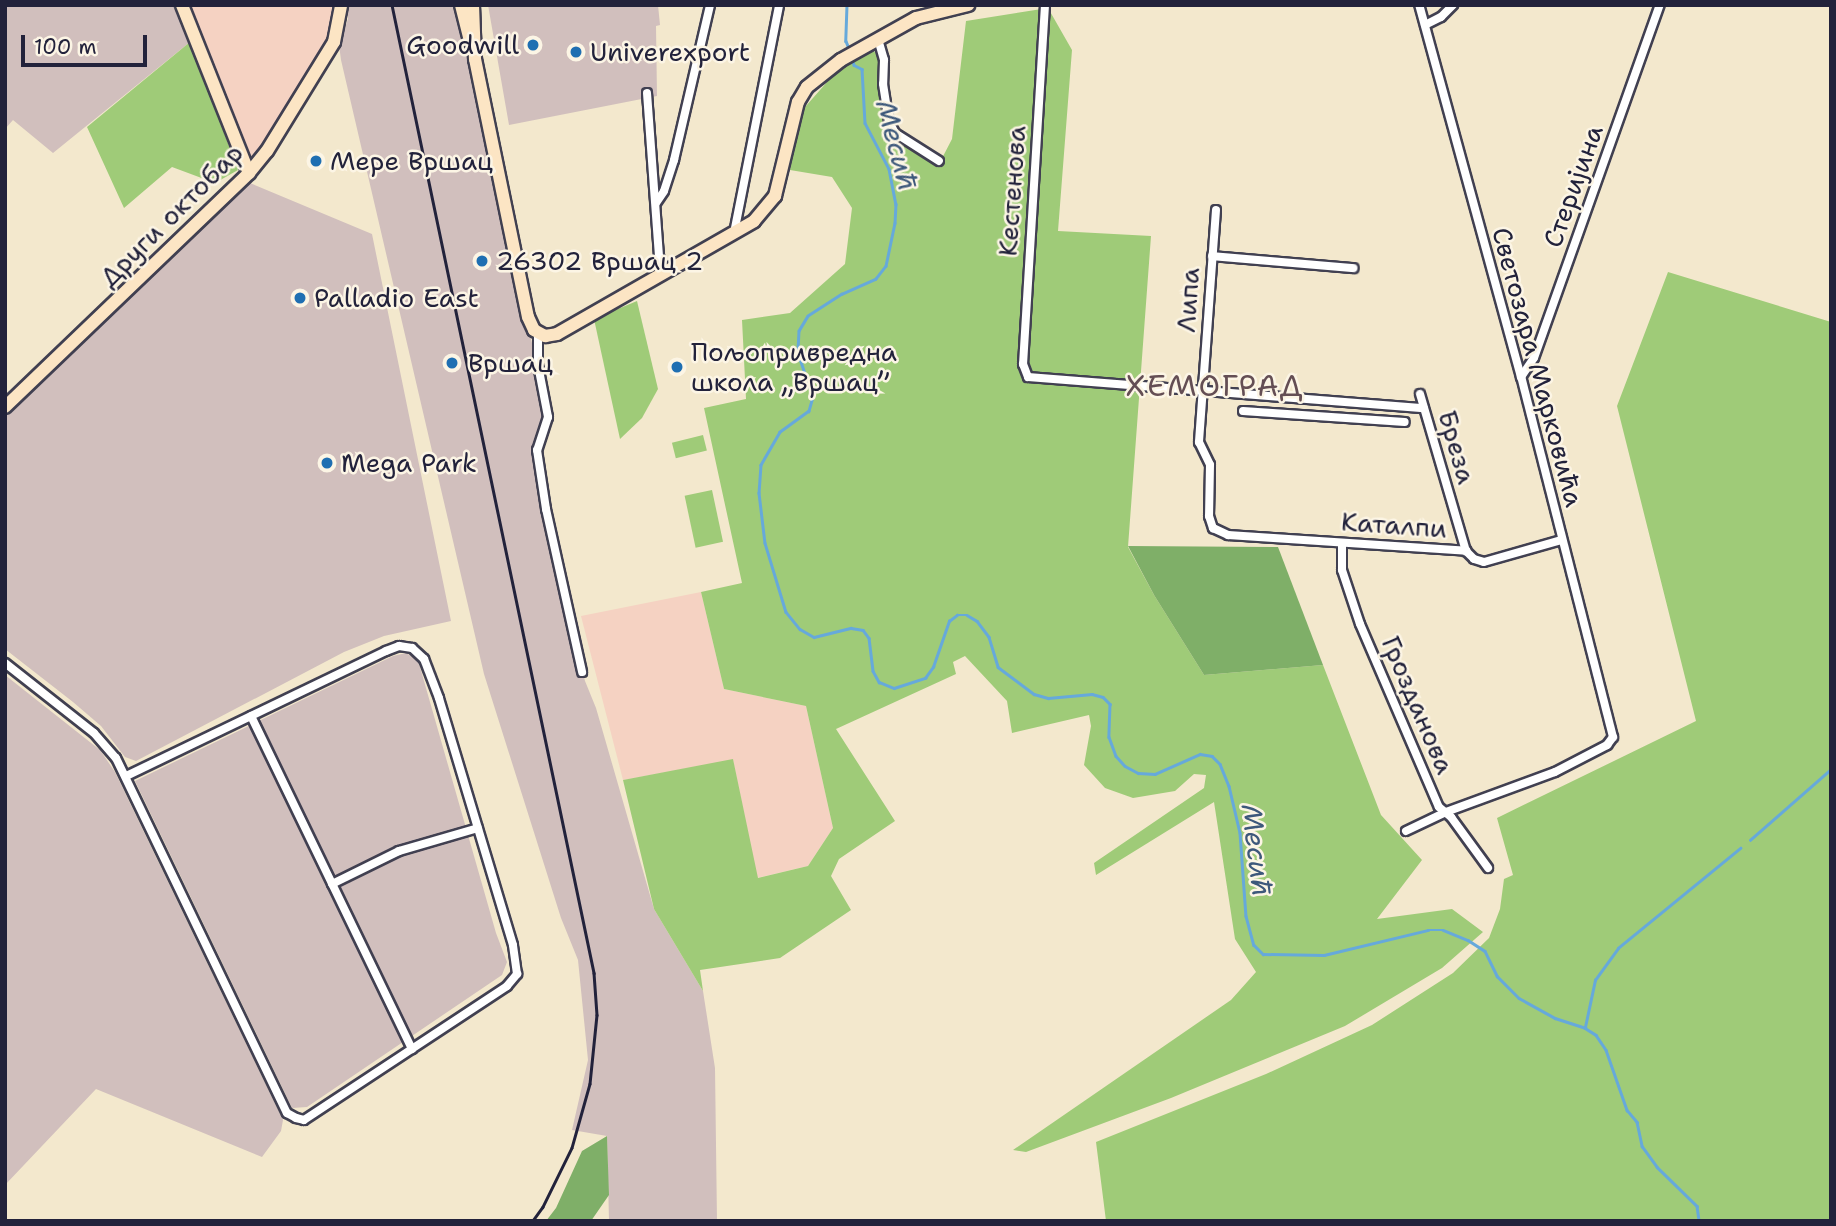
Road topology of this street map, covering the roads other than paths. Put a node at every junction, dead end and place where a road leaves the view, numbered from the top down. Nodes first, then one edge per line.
1 (182, 5) edge
2 (341, 5) edge
3 (710, 5) edge
4 (779, 5) edge
5 (968, 5) edge
6 (1045, 5) edge
7 (1419, 5) edge
8 (1453, 5) edge
9 (1660, 5) edge
10 (465, 6) edge
11 (1425, 25) junction
12 (878, 39) junction
13 (475, 59) junction
14 (646, 93) dead end
15 (939, 161) dead end
16 (249, 173) junction
17 (656, 203) junction
18 (1216, 210) dead end
19 (734, 233) junction
20 (1212, 256) junction
21 (1353, 268) dead end
22 (664, 271) junction
23 (538, 335) junction
24 (1521, 377) junction
25 (1203, 392) junction
26 (1420, 394) dead end
27 (1353, 403) junction
28 (5, 407) edge
29 (1424, 408) junction
30 (1242, 411) dead end
31 (1352, 418) junction
32 (1405, 422) dead end
33 (1217, 531) joint
34 (1561, 540) junction
35 (1342, 543) junction
36 (1466, 551) junction
37 (5, 663) edge
38 (582, 672) dead end
39 (251, 716) junction
40 (125, 776) junction
41 (1446, 812) junction
42 (478, 828) junction
43 (1406, 831) dead end
44 (1488, 868) dead end
45 (332, 884) junction
46 (412, 1049) junction

1 - 16 street
2 - 16 street, Други октобар
3 - 17 street
4 - 19 street
5 - 12 street
6 - 25 street, Кестенова
7 - 11 street, Светозара Марковића
8 - 11 street
9 - 24 street, Стеријина
10 - 13 street
10 - 13 street
11 - 24 street, Светозара Марковића
12 - 15 street
12 - 19 street
13 - 23 street
14 - 17 street
16 - 28 street, Други октобар
17 - 22 street
18 - 20 street, Липа
19 - 22 street
20 - 21 street
20 - 25 street, Липа
22 - 23 street
23 - 38 street
24 - 34 street, Светозара Марковића
25 - 27 street
25 - 33 street, Липа
26 - 29 street, Бреза
27 - 29 street
27 - 31 street
29 - 36 street, Бреза
30 - 31 street
31 - 32 street
33 - 35 street, Каталпи
34 - 36 street, Каталпи
34 - 41 street, Светозара Марковића
35 - 36 street, Каталпи
35 - 41 street, Грозданова
37 - 40 street
39 - 40 street
39 - 42 street
39 - 45 street
40 - 46 street
41 - 43 street
41 - 44 street, Грозданова
42 - 45 street
42 - 46 street
45 - 46 street

